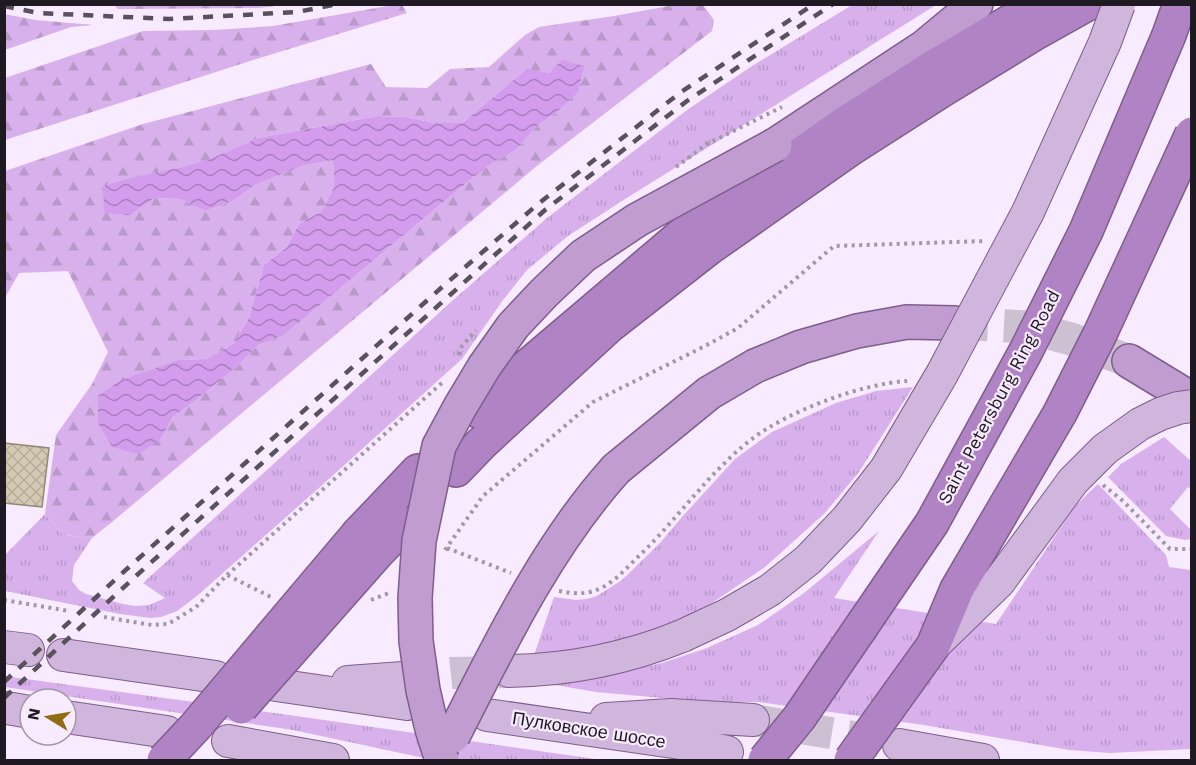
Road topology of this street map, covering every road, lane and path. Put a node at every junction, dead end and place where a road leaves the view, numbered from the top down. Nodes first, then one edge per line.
1 (976, 4) edge
2 (1040, 4) edge
3 (1087, 4) edge
4 (1119, 4) edge
5 (1180, 4) edge
6 (1191, 134) edge
7 (987, 241) dead end
8 (955, 323) tunnel mouth
9 (1129, 361) tunnel mouth
10 (444, 381) dead end
11 (912, 381) dead end
12 (1186, 399) edge
13 (478, 411) dead end
14 (456, 470) dead end
15 (418, 471) dead end
16 (1101, 483) dead end
17 (483, 496) dead end
18 (405, 524) dead end
19 (368, 543) junction
20 (447, 548) dead end
21 (1191, 549) edge
22 (227, 575) junction
23 (515, 575) dead end
24 (552, 589) dead end
25 (279, 598) dead end
26 (4, 600) edge
27 (69, 611) dead end
28 (104, 617) dead end
29 (933, 646) junction
30 (63, 655) dead end
31 (509, 672) tunnel mouth
32 (216, 677) dead end
33 (282, 686) dead end
34 (405, 691) tunnel mouth
35 (488, 715) dead end
36 (78, 720) edge
37 (753, 720) tunnel mouth
38 (548, 723) junction
39 (159, 741) edge
40 (228, 741) dead end
41 (899, 745) tunnel mouth
42 (447, 748) edge
43 (727, 752) dead end
44 (196, 760) edge
45 (333, 760) edge
46 (765, 760) edge
47 (851, 760) edge
48 (983, 760) edge

1 - 42 highway, bridge
2 - 13 highway
3 - 14 highway
4 - 31 main road, bridge
5 - 46 highway, Saint Petersburg Ring Road, bridge
6 - 29 highway, bridge
7 - 17 path
8 - 42 highway, bridge
9 - 12 highway
10 - 22 path
11 - 24 path
12 - 29 main road, bridge
15 - 19 highway
16 - 21 path
18 - 19 highway
19 - 39 highway, bridge
19 - 44 highway, bridge
20 - 23 path
22 - 25 path
22 - 28 path
26 - 27 path
29 - 47 highway, bridge
30 - 32 main road
33 - 34 main road
35 - 38 main road, Пулковское шоссе
36 - 39 main road
37 - 38 main road
38 - 43 main road, Пулковское шоссе
40 - 45 main road
41 - 48 main road

